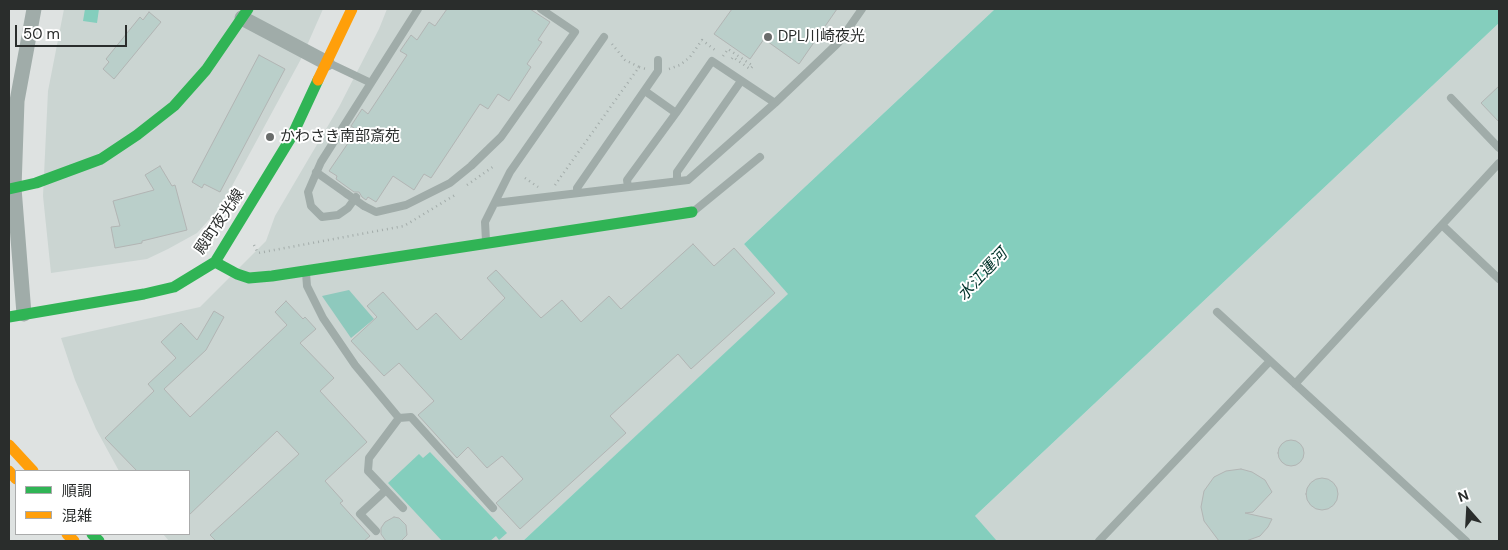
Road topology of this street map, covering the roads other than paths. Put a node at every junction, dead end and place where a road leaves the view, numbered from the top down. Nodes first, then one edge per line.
1 (34, 9) edge
2 (352, 9) edge
3 (418, 9) edge
4 (541, 9) edge
5 (862, 9) edge
6 (245, 14) edge
7 (604, 37) dead end
8 (658, 60) dead end
9 (327, 62) junction
10 (741, 81) junction
11 (371, 83) junction
12 (645, 91) junction
13 (1452, 98) dead end
14 (775, 103) junction
15 (676, 113) junction
16 (1499, 148) edge
17 (760, 156) dead end
18 (1499, 162) edge
19 (316, 172) junction
20 (677, 181) junction
21 (628, 187) junction
22 (12, 188) edge
23 (577, 193) junction
24 (356, 197) dead end
25 (494, 203) junction
26 (692, 212) joint
27 (1442, 225) junction
28 (486, 243) junction
29 (214, 262) junction
30 (306, 271) junction
31 (1499, 279) edge
32 (1217, 312) dead end
33 (24, 314) junction
34 (9, 317) edge
35 (1270, 361) junction
36 (1295, 384) junction
37 (399, 418) junction
38 (9, 445) edge
39 (32, 470) edge
40 (386, 490) junction
41 (403, 508) dead end
42 (493, 508) dead end
43 (376, 530) dead end
44 (1099, 541) edge
45 (1466, 541) edge

1 - 22 street
2 - 9 street, 殿町夜光線
3 - 11 lane
4 - 19 lane, bridge
5 - 14 lane
6 - 9 street
6 - 22 street
7 - 25 lane
8 - 12 lane
9 - 11 lane
9 - 29 street, 殿町夜光線
10 - 14 lane
10 - 15 lane
10 - 20 lane
11 - 19 lane
12 - 15 lane
12 - 23 lane
13 - 16 lane
14 - 20 lane
15 - 21 lane
17 - 26 lane
18 - 27 lane
19 - 24 lane
20 - 21 lane
21 - 23 lane
22 - 33 street
23 - 25 lane
25 - 28 lane
26 - 28 street
27 - 31 lane
27 - 36 lane
28 - 30 street
29 - 30 street
29 - 33 street, 殿町夜光線
30 - 37 lane
32 - 35 lane
33 - 34 street, 殿町夜光線
35 - 36 lane
35 - 44 lane
36 - 45 lane
37 - 40 lane
37 - 42 lane
38 - 39 street
40 - 41 lane
40 - 43 lane

